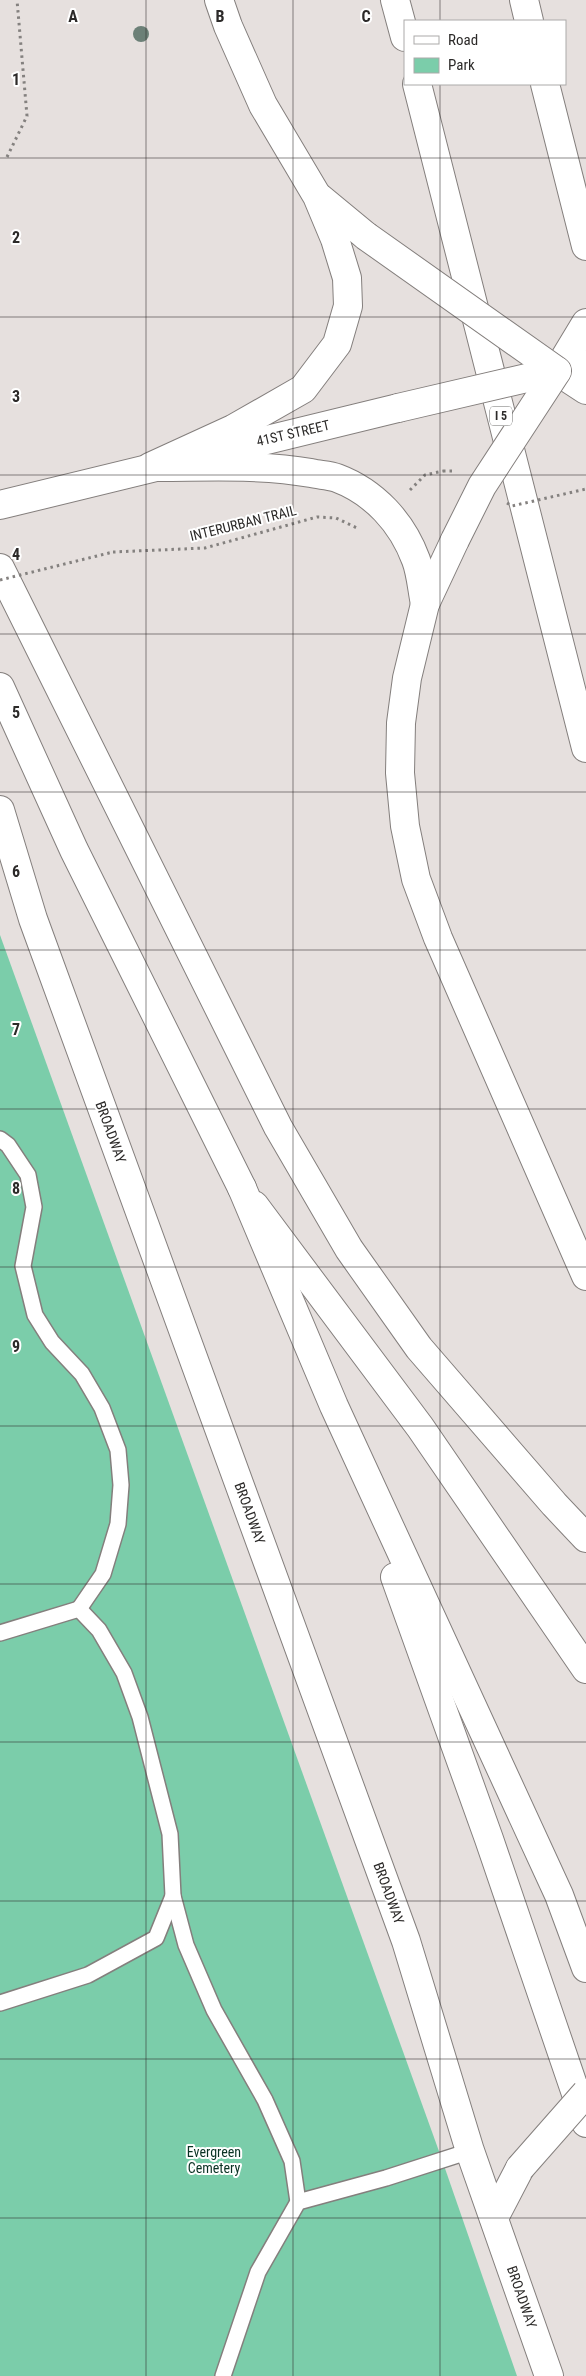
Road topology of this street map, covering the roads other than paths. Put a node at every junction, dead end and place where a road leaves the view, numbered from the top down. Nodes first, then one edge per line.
1 (219, 0) edge
2 (395, 0) edge
3 (524, 0) edge
4 (529, 20) edge
5 (404, 33) edge
6 (417, 85) edge
7 (545, 85) edge
8 (317, 196) junction
9 (586, 246) edge
10 (586, 323) edge
11 (586, 364) edge
12 (557, 371) junction
13 (586, 390) edge
14 (150, 467) junction
15 (0, 505) edge
16 (0, 568) edge
17 (425, 604) junction
18 (0, 687) edge
19 (586, 748) edge
20 (0, 810) edge
21 (0, 1139) edge
22 (242, 1188) junction
23 (586, 1276) edge
24 (334, 1406) junction
25 (586, 1538) edge
26 (79, 1609) junction
27 (0, 1633) edge
28 (586, 1669) edge
29 (173, 1896) junction
30 (586, 1968) edge
31 (0, 2003) edge
32 (586, 2093) edge
33 (586, 2122) edge
34 (470, 2151) junction
35 (298, 2202) junction
36 (494, 2218) junction
37 (223, 2376) edge
38 (550, 2376) edge

1 - 8 main road
2 - 5 main road
3 - 4 main road
6 - 19 main road, I 5
7 - 9 main road
8 - 12 main road, bridge
8 - 14 main road
10 - 12 main road
11 - 12 main road, 41ST STREET
12 - 13 main road
12 - 14 main road, 41ST STREET, bridge
12 - 17 main road, bridge
14 - 15 main road, 41ST STREET
14 - 17 main road
16 - 25 main road
17 - 23 main road
18 - 22 main road
20 - 34 main road, BROADWAY
21 - 26 lane
22 - 24 main road
22 - 28 main road
24 - 30 main road
24 - 33 main road
26 - 27 lane
26 - 29 lane
29 - 31 lane
29 - 35 lane
32 - 36 main road, bridge
34 - 35 lane
34 - 36 main road, BROADWAY
35 - 37 lane
36 - 38 main road, BROADWAY

